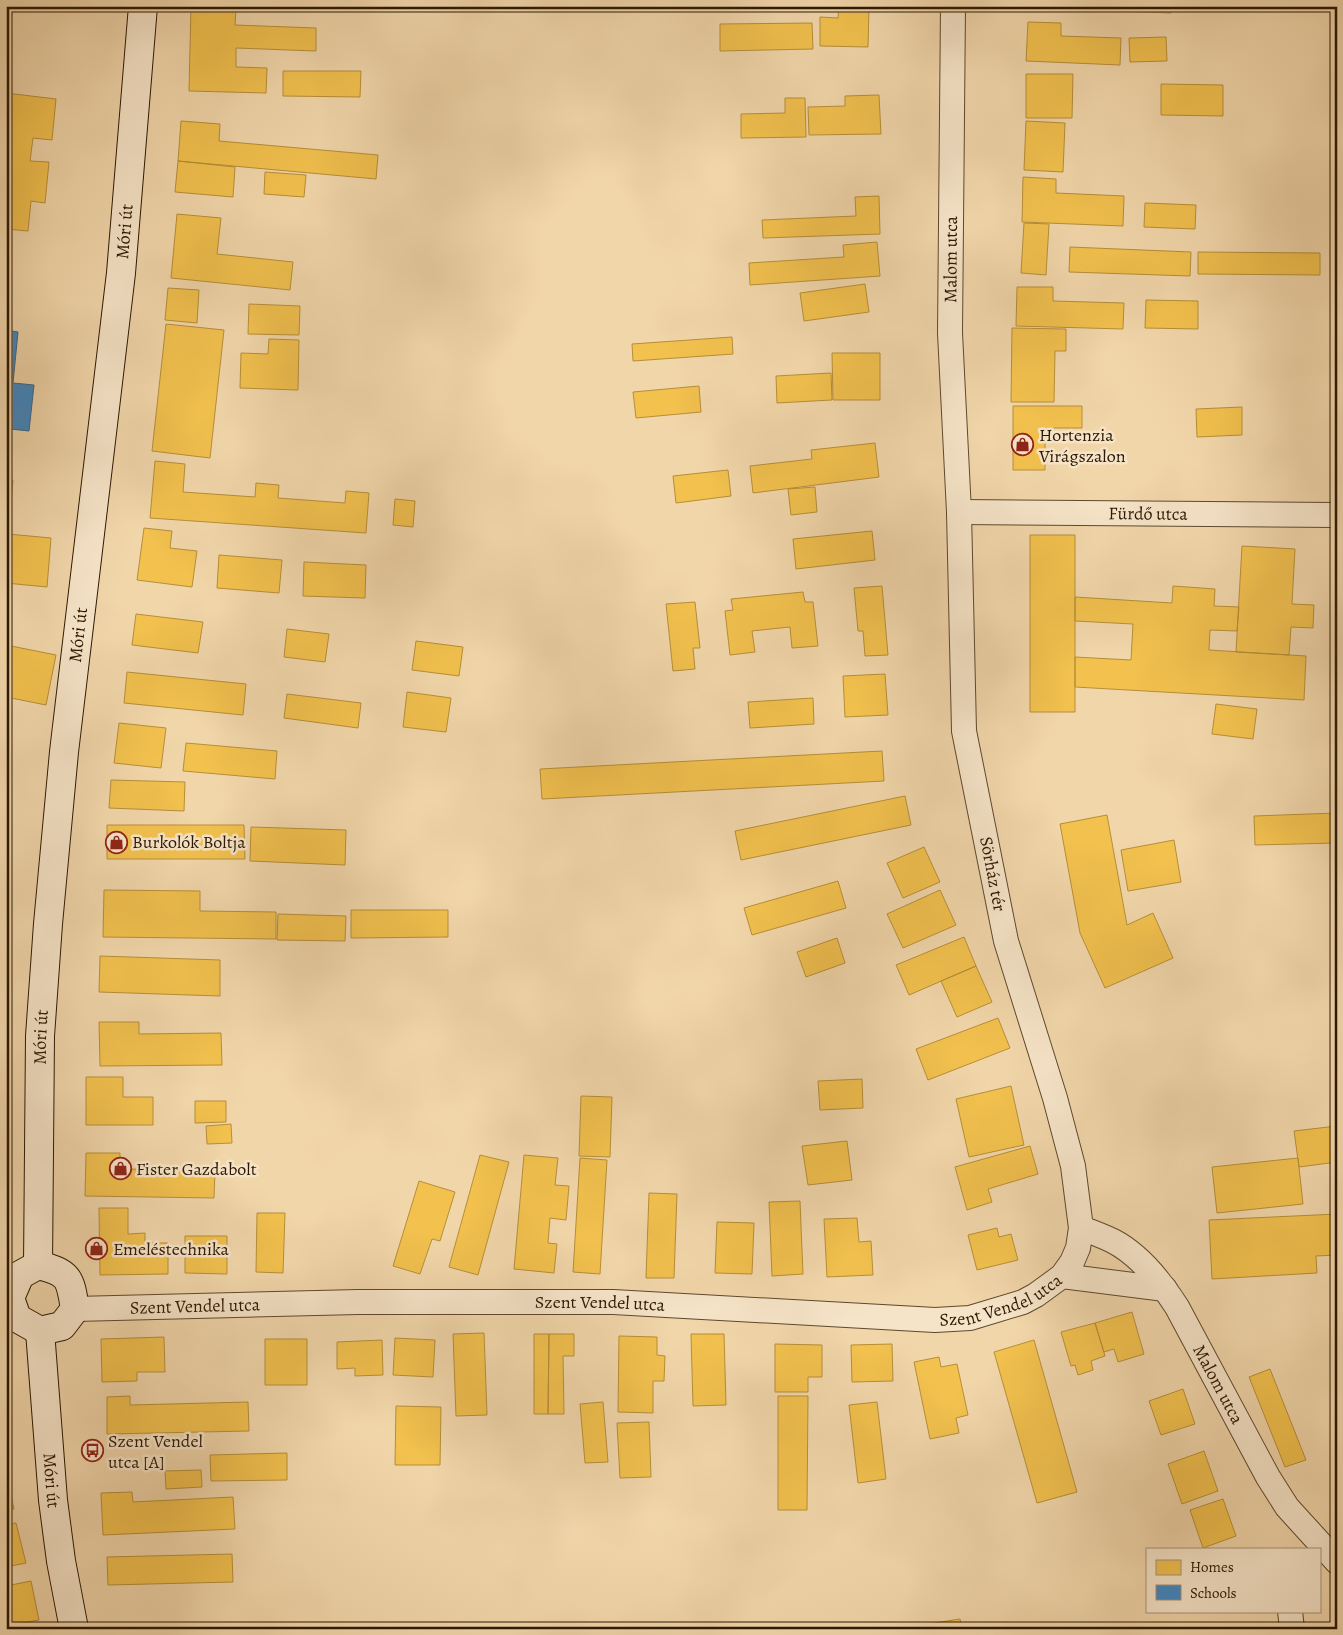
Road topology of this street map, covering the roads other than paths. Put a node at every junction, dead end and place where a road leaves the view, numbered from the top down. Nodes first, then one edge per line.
1 (143, 6) edge
2 (953, 6) edge
3 (959, 512) junction
4 (1337, 515) edge
5 (1081, 1228) junction
6 (38, 1265) junction
7 (1062, 1276) junction
8 (1165, 1289) junction
9 (8, 1298) edge
10 (75, 1309) junction
11 (40, 1331) junction
12 (1325, 1552) edge
13 (1290, 1612) edge
14 (74, 1629) edge
15 (1292, 1629) edge

1 - 6 main road, Móri út
2 - 3 street, Malom utca
3 - 4 street, Fürdő utca
3 - 5 street, Sörház tér
5 - 7 street, Szent Vendel utca
5 - 8 street, Malom utca
6 - 9 main road
6 - 10 main road
7 - 8 street
7 - 10 street, Szent Vendel utca
8 - 12 street, Malom utca
9 - 11 main road
10 - 11 main road
11 - 14 main road, Móri út
13 - 15 street

